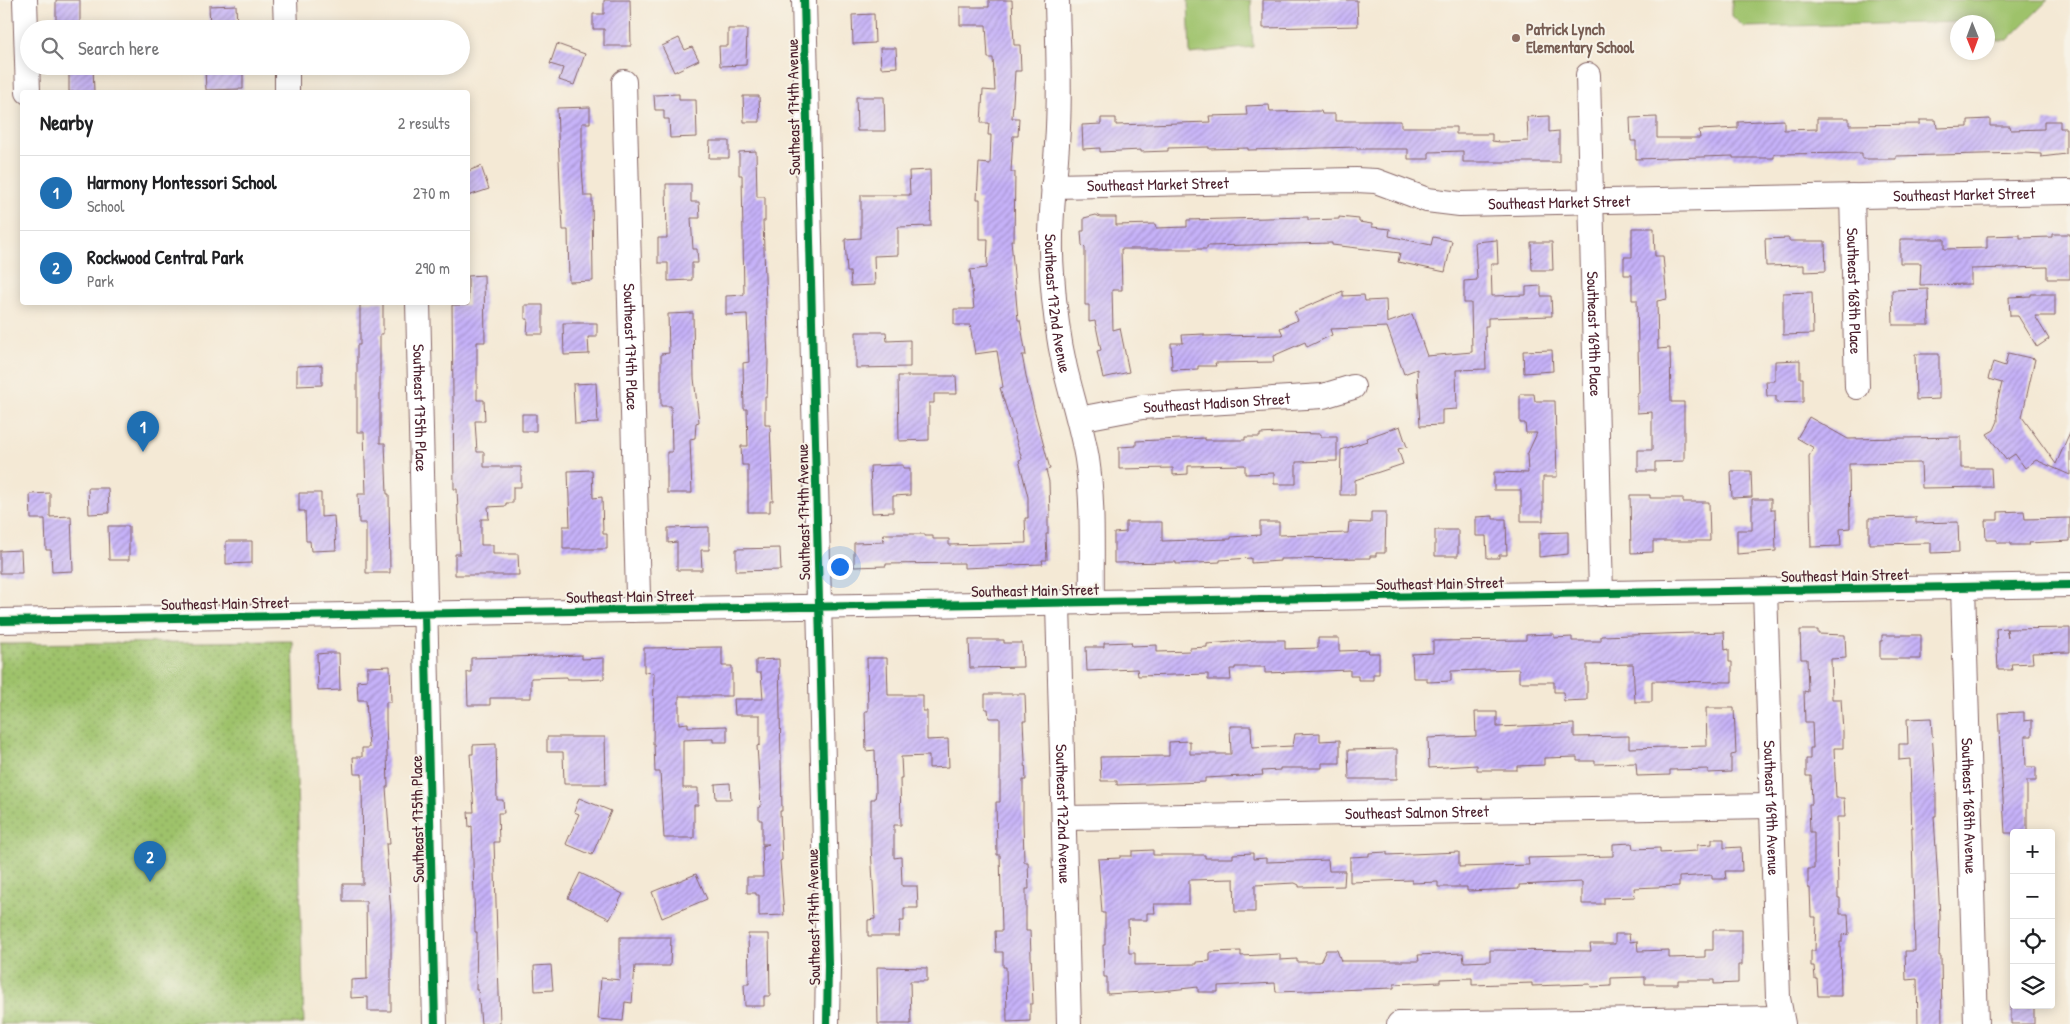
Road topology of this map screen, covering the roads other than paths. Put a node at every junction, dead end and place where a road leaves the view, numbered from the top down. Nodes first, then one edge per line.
1 (25, 0) edge
2 (285, 0) edge
3 (804, 0) edge
4 (1057, 2) dead end
5 (26, 20) edge
6 (286, 20) edge
7 (1588, 74) dead end
8 (27, 75) edge
9 (287, 75) edge
10 (624, 82) dead end
11 (28, 90) edge
12 (288, 90) edge
13 (1053, 186) junction
14 (2070, 192) edge
15 (1852, 196) junction
16 (1590, 202) junction
17 (418, 305) edge
18 (1353, 387) dead end
19 (1857, 387) dead end
20 (1079, 419) junction
21 (2070, 585) edge
22 (1963, 587) junction
23 (1765, 590) junction
24 (1601, 594) junction
25 (1092, 603) junction
26 (1058, 604) junction
27 (820, 607) junction
28 (632, 610) junction
29 (425, 614) junction
30 (0, 621) edge
31 (1771, 806) junction
32 (1065, 818) junction
33 (1782, 1021) edge
34 (435, 1024) edge
35 (827, 1024) edge
36 (1070, 1024) edge
37 (1399, 1024) edge
38 (1976, 1024) edge

1 - 5 street
2 - 6 street
3 - 27 street, Southeast 174th Avenue
4 - 13 street, Southeast 172nd Avenue
7 - 16 street, Southeast 169th Place
8 - 11 street
9 - 12 street
10 - 28 street, Southeast 174th Place
13 - 16 street, Southeast Market Street
13 - 20 street, Southeast 172nd Avenue
14 - 15 street, Southeast Market Street
15 - 16 street, Southeast Market Street
15 - 19 street, Southeast 168th Place
16 - 24 street, Southeast 169th Place
17 - 29 street, Southeast 175th Place
18 - 20 street, Southeast Madison Street
20 - 25 street, Southeast 172nd Avenue
21 - 22 street, Southeast Main Street
22 - 23 street, Southeast Main Street
22 - 38 street, Southeast 168th Avenue
23 - 24 street, Southeast Main Street
23 - 31 street, Southeast 169th Avenue
24 - 25 street, Southeast Main Street
25 - 26 street, Southeast Main Street
26 - 27 street, Southeast Main Street
26 - 32 street, Southeast 172nd Avenue
27 - 28 street, Southeast Main Street
27 - 35 street, Southeast 174th Avenue
28 - 29 street, Southeast Main Street
29 - 30 street, Southeast Main Street
29 - 34 street, Southeast 175th Place
31 - 32 street, Southeast Salmon Street
31 - 33 street, Southeast 169th Avenue
32 - 36 street, Southeast 172nd Avenue
33 - 37 street

